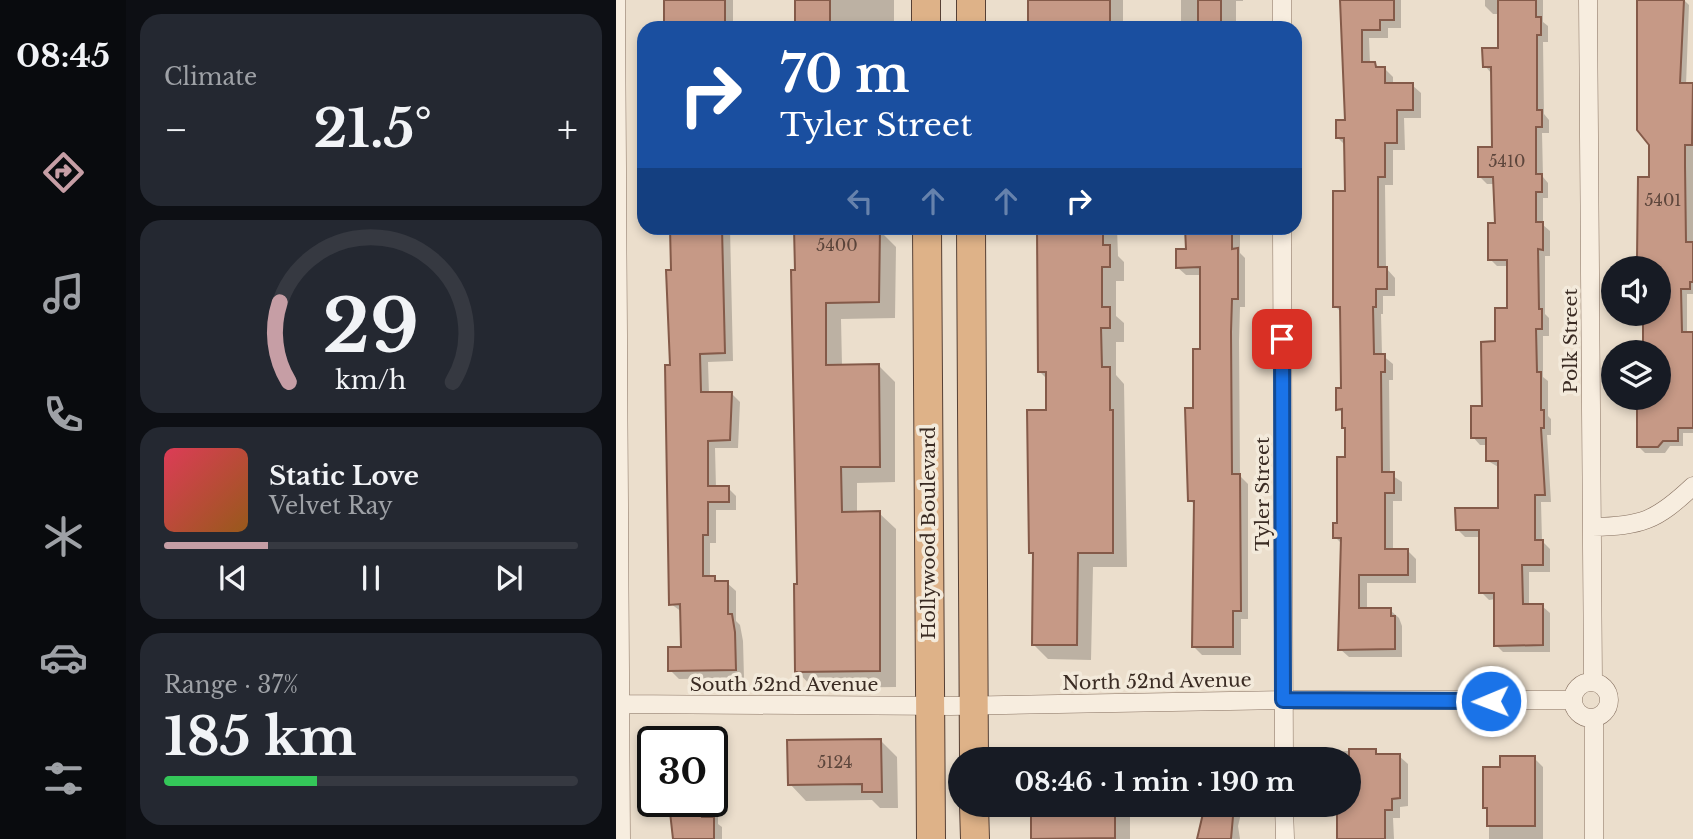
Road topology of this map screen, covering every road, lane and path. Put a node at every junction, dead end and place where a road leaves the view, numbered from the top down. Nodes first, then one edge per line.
1 (616, 0) edge
2 (926, 0) edge
3 (971, 0) edge
4 (1282, 0) edge
5 (1588, 0) edge
6 (926, 21) edge
7 (971, 21) edge
8 (1282, 21) edge
9 (927, 235) edge
10 (971, 235) edge
11 (1282, 235) edge
12 (1693, 486) edge
13 (1592, 527) junction
14 (1593, 682) junction
15 (1283, 700) junction
16 (1573, 700) junction
17 (618, 704) edge
18 (951, 706) junction
19 (1594, 718) junction
20 (968, 747) edge
21 (1284, 747) edge
22 (974, 817) edge
23 (1284, 817) edge
24 (621, 839) edge
25 (931, 839) edge
26 (975, 839) edge
27 (1285, 839) edge
28 (1594, 839) edge

1 - 17 street
2 - 6 highway
3 - 7 highway
4 - 8 street
5 - 13 street, Polk Street
9 - 18 highway, Hollywood Boulevard
10 - 18 highway, Hollywood Boulevard
11 - 15 street, Tyler Street
12 - 13 street
13 - 14 street, Polk Street
14 - 16 street
14 - 19 street, Polk Street
15 - 16 street, North 52nd Avenue
15 - 18 street, North 52nd Avenue
15 - 21 street, Tyler Street
16 - 19 street
17 - 18 street, South 52nd Avenue
17 - 24 street
18 - 20 highway, Hollywood Boulevard
18 - 25 highway, Hollywood Boulevard
19 - 28 street, Polk Street
22 - 26 highway
23 - 27 street

